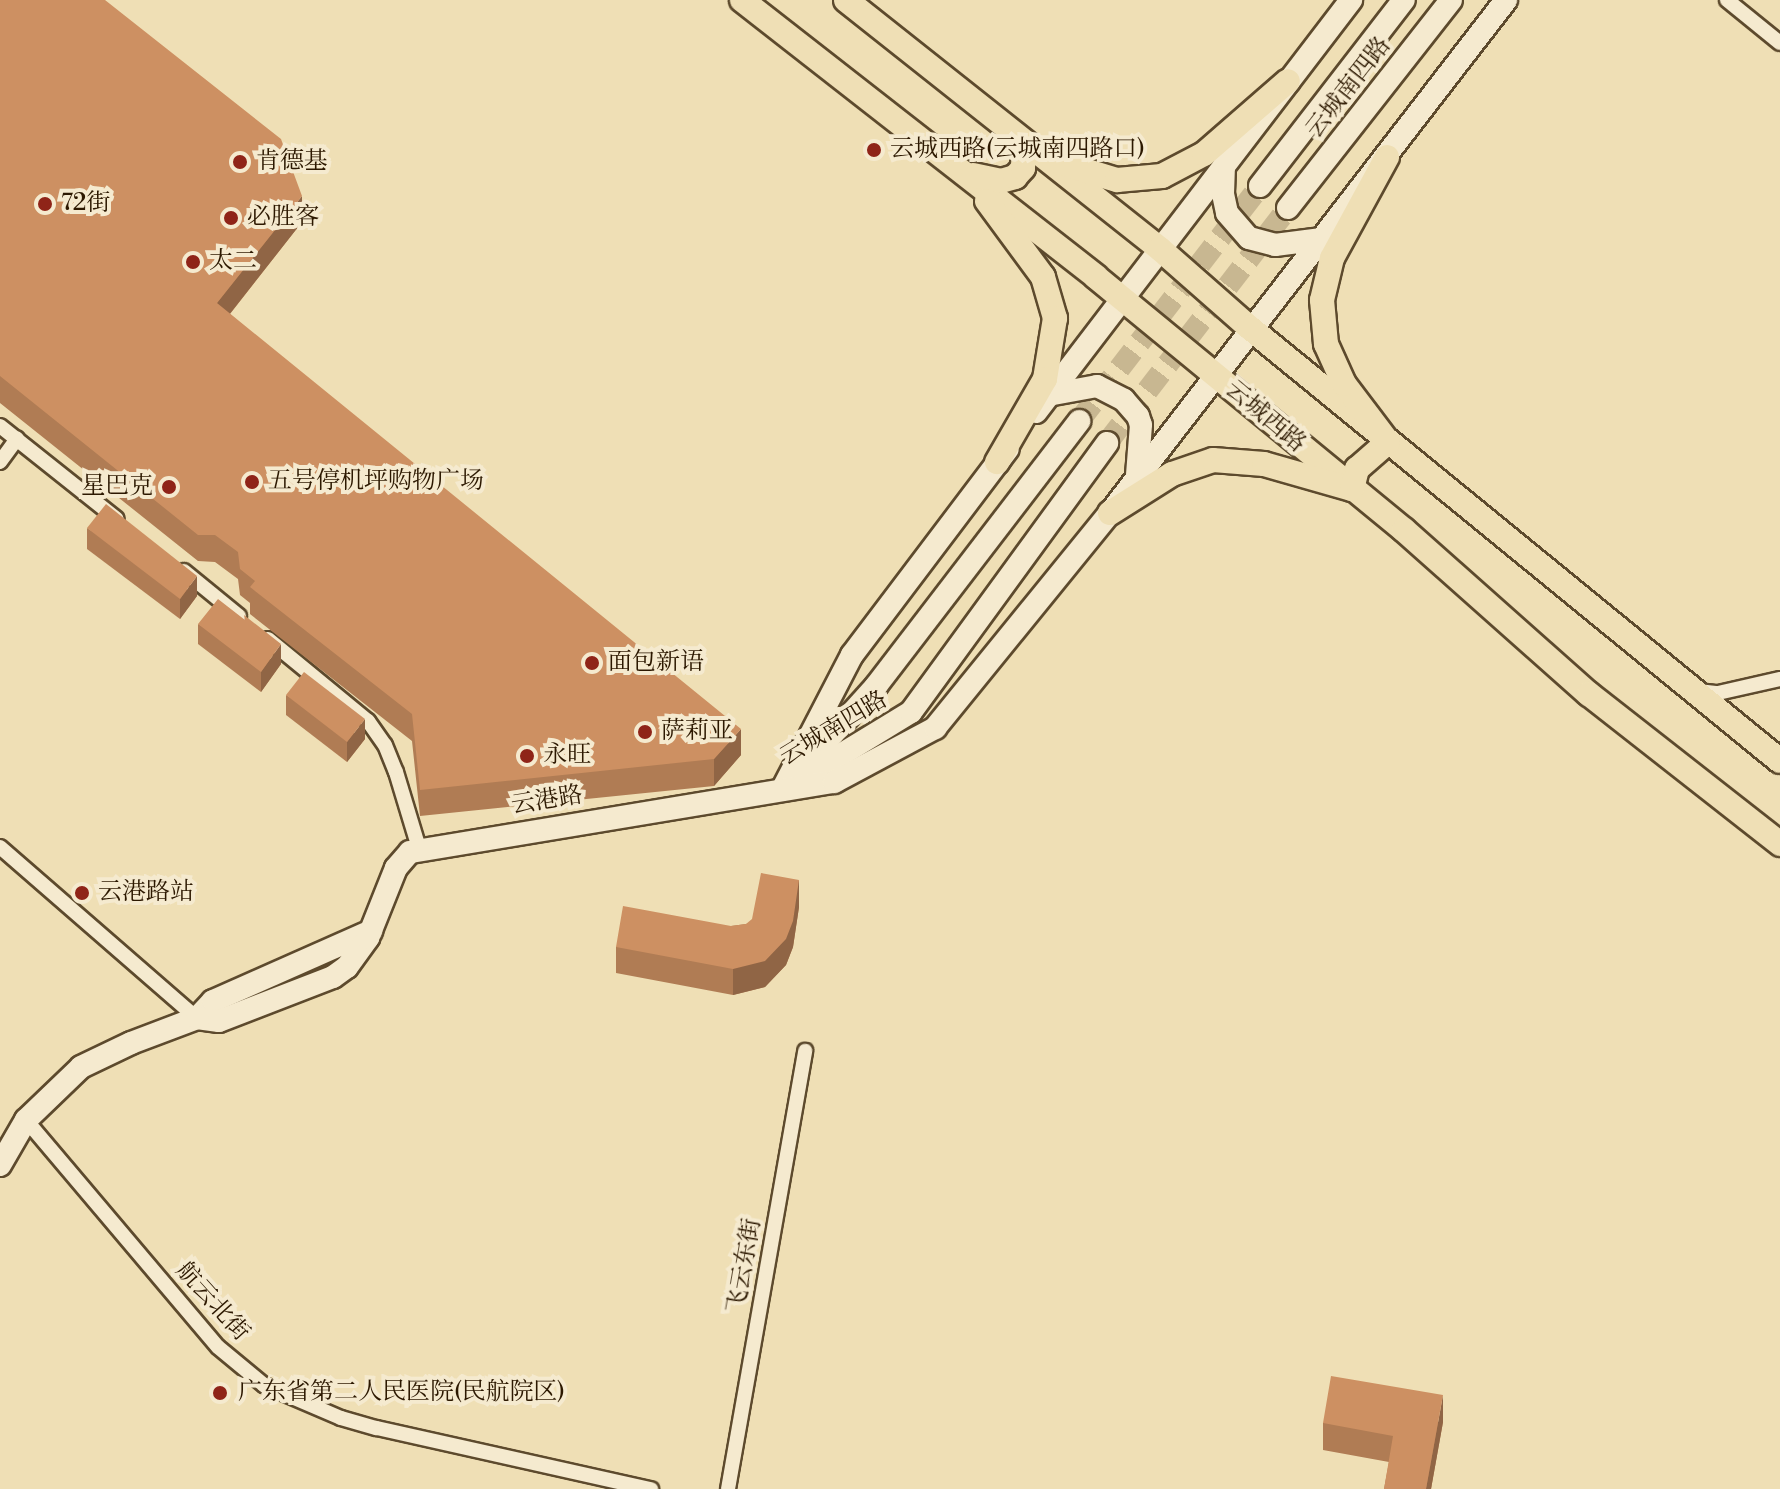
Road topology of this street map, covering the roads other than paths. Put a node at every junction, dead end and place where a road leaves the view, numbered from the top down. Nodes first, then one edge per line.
1 (742, 0) edge
2 (846, 0) edge
3 (1351, 0) edge
4 (1404, 0) edge
5 (1451, 0) edge
6 (1506, 0) edge
7 (1727, 0) edge
8 (1780, 43) edge
9 (1288, 81) junction
10 (1024, 142) junction
11 (1387, 157) junction
12 (1224, 165) junction
13 (967, 173) junction
14 (1260, 186) tunnel mouth
15 (1288, 208) tunnel mouth
16 (1322, 239) junction
17 (1160, 249) junction
18 (1122, 299) junction
19 (1250, 328) junction
20 (1214, 374) junction
21 (1048, 395) junction
22 (1079, 421) tunnel mouth
23 (0, 426) edge
24 (17, 439) junction
25 (1388, 442) junction
26 (1107, 443) tunnel mouth
27 (0, 462) edge
28 (997, 462) junction
29 (1136, 480) junction
30 (1352, 489) junction
31 (1110, 513) junction
32 (127, 527) edge
33 (176, 565) edge
34 (1780, 679) edge
35 (1694, 690) junction
36 (1780, 761) edge
37 (782, 790) junction
38 (1780, 844) edge
39 (0, 847) edge
40 (419, 848) junction
41 (197, 1018) junction
42 (805, 1051) dead end
43 (26, 1120) junction
44 (0, 1138) edge
45 (0, 1165) edge
46 (651, 1489) edge
47 (728, 1489) edge

1 - 13 main road, 云城西路
2 - 10 main road
3 - 9 street
4 - 14 street, 云城南四路
5 - 15 street, 云城南四路
6 - 11 street, 云港路
7 - 8 street
9 - 10 main road
9 - 12 street
10 - 13 main road
10 - 17 main road
11 - 16 street, 云港路
11 - 25 main road
12 - 16 street
12 - 17 street
13 - 18 main road, 云城西路
13 - 28 main road
16 - 19 street, 云港路
17 - 18 street
17 - 19 main road
18 - 20 main road, 云城西路
18 - 21 street
19 - 20 street, 云港路
19 - 25 main road
20 - 29 street, 云港路
20 - 30 main road, 云城西路
21 - 28 street
21 - 29 street
22 - 37 street, 云城南四路
23 - 24 street
24 - 27 street
24 - 32 street
25 - 30 main road
25 - 35 main road
26 - 37 street, 云城南四路
28 - 37 street
29 - 31 street, 云港路
30 - 31 main road
30 - 38 main road, 云城西路
31 - 37 street, 云港路
33 - 40 street
34 - 35 street
35 - 36 main road
37 - 40 street, 云港路
39 - 41 street
40 - 41 street
41 - 43 street
42 - 47 street, 飞云东街
43 - 44 street
43 - 45 street
43 - 46 street, 航云北街

